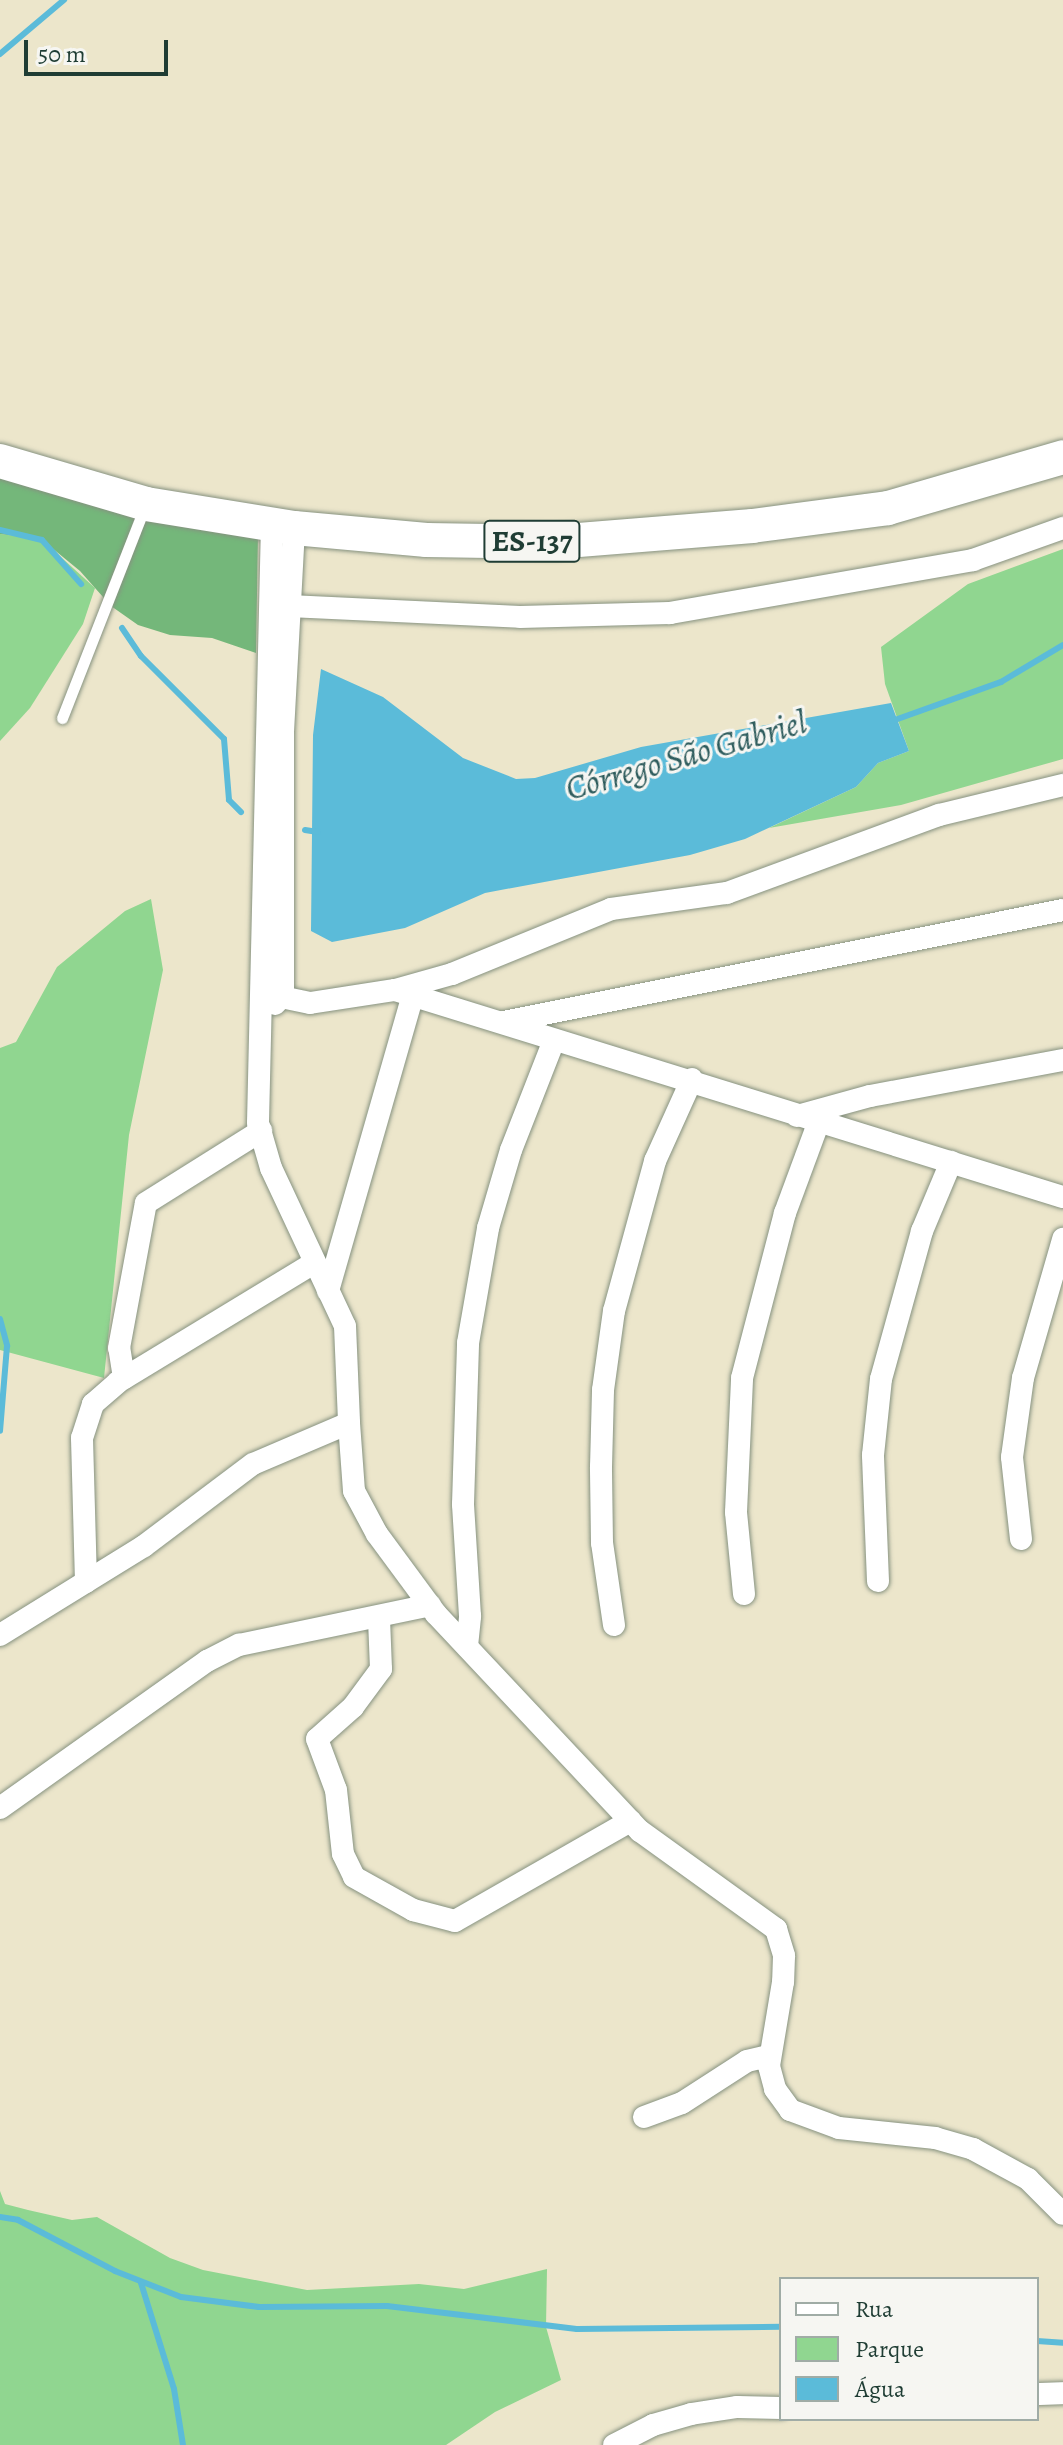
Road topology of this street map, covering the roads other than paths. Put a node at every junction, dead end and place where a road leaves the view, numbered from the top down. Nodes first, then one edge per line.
1 (1063, 457) edge
2 (0, 461) edge
3 (146, 504) junction
4 (283, 526) junction
5 (1063, 528) edge
6 (289, 606) junction
7 (62, 718) dead end
8 (1063, 785) edge
9 (1063, 910) edge
10 (272, 994) junction
11 (404, 995) junction
12 (503, 1023) junction
13 (554, 1040) junction
14 (1063, 1060) edge
15 (692, 1079) junction
16 (808, 1120) junction
17 (261, 1131) junction
18 (951, 1162) junction
19 (1063, 1197) edge
20 (1063, 1239) edge
21 (314, 1263) junction
22 (328, 1291) junction
23 (124, 1378) junction
24 (349, 1423) junction
25 (1021, 1539) dead end
26 (878, 1581) dead end
27 (86, 1582) junction
28 (744, 1594) dead end
29 (430, 1605) junction
30 (379, 1619) junction
31 (614, 1625) dead end
32 (0, 1635) edge
33 (467, 1646) junction
34 (0, 1808) edge
35 (630, 1821) junction
36 (769, 2056) junction
37 (644, 2117) dead end
38 (1063, 2214) edge
39 (1063, 2393) edge
40 (1039, 2394) edge
41 (779, 2408) edge
42 (614, 2445) edge

1 - 4 main road, ES-137
2 - 3 main road, ES-137
3 - 4 main road, ES-137
3 - 7 lane
4 - 6 street
4 - 10 street
5 - 6 street
6 - 10 street
8 - 11 street
9 - 12 street
10 - 11 street
10 - 17 street
11 - 12 street
11 - 22 street
12 - 13 street
13 - 15 street
13 - 33 street
14 - 16 street
15 - 16 street
15 - 31 street
16 - 18 street
16 - 28 street
17 - 21 street
17 - 23 street
18 - 19 street
18 - 26 street
20 - 25 street
21 - 22 street
21 - 23 street
22 - 24 street
23 - 27 street
24 - 27 street
24 - 29 street
27 - 32 street
29 - 30 street
29 - 33 street
30 - 34 street
30 - 35 street
33 - 35 street
35 - 36 street
36 - 37 street
36 - 38 street
39 - 40 street
41 - 42 street

